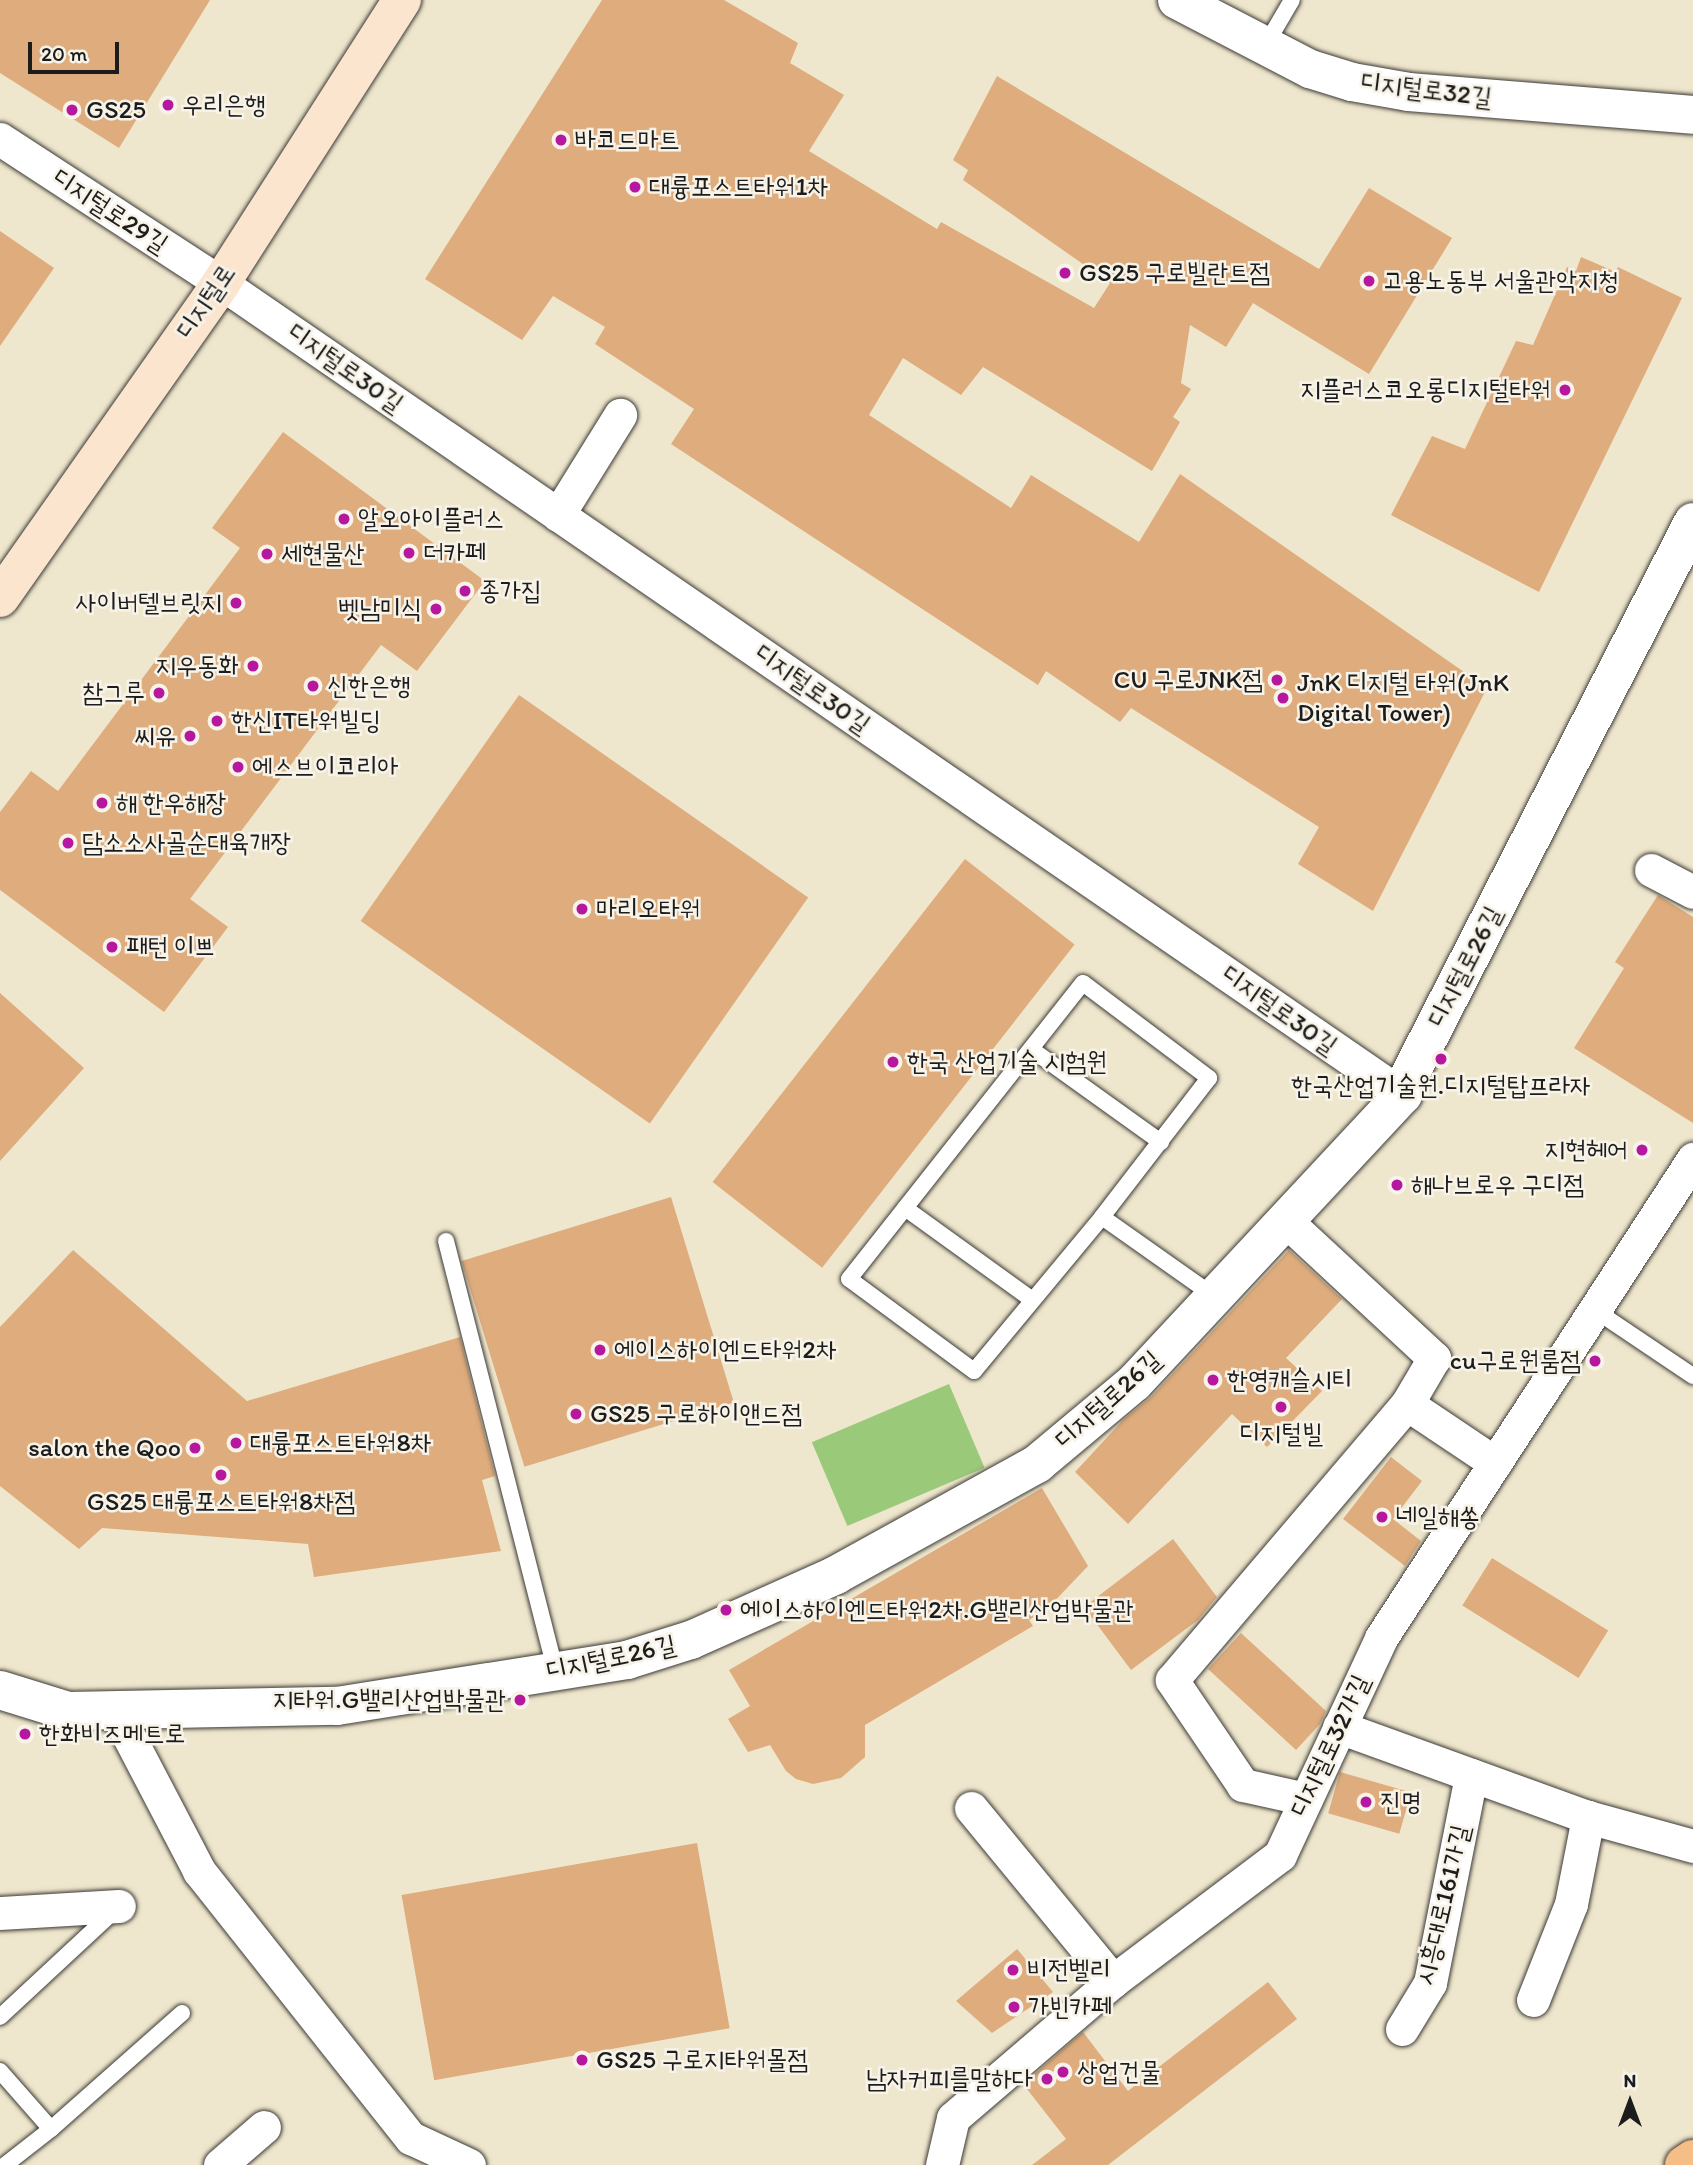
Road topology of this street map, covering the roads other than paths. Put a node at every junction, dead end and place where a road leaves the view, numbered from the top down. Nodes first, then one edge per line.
1 (402, 0) edge
2 (1177, 0) edge
3 (1292, 0) edge
4 (1265, 46) junction
5 (1693, 115) edge
6 (0, 139) edge
7 (221, 283) junction
8 (620, 415) dead end
9 (558, 515) junction
10 (1693, 522) edge
11 (0, 598) edge
12 (1651, 870) dead end
13 (1693, 892) edge
14 (1031, 1049) junction
15 (1403, 1095) junction
16 (1161, 1142) junction
17 (1693, 1159) edge
18 (905, 1208) junction
19 (1102, 1217) junction
20 (1284, 1219) junction
21 (446, 1241) dead end
22 (1214, 1296) junction
23 (1031, 1299) junction
24 (1595, 1310) junction
25 (1693, 1376) edge
26 (1407, 1404) junction
27 (1495, 1463) junction
28 (556, 1672) junction
29 (0, 1690) edge
30 (115, 1710) junction
31 (1339, 1727) junction
32 (1471, 1775) junction
33 (1306, 1799) junction
34 (971, 1808) dead end
35 (1588, 1817) junction
36 (1692, 1842) edge
37 (119, 1906) joint
38 (0, 1913) edge
39 (1113, 1981) junction
40 (1533, 2000) dead end
41 (182, 2013) dead end
42 (0, 2017) edge
43 (1402, 2029) dead end
44 (0, 2071) edge
45 (264, 2127) dead end
46 (51, 2129) junction
47 (1693, 2159) edge
48 (5, 2165) edge
49 (220, 2165) edge
50 (469, 2165) edge
51 (942, 2165) edge
52 (1684, 2165) edge

1 - 7 main road, 디지털로
2 - 4 street, 디지털로32길
3 - 4 lane
4 - 5 street, 디지털로32길
6 - 7 street, 디지털로29길
7 - 9 street, 디지털로30길
7 - 11 main road, 디지털로
8 - 9 street
9 - 15 street, 디지털로30길
10 - 15 street, 디지털로26길
12 - 13 street
14 - 16 lane
14 - 16 lane
14 - 18 lane
15 - 20 street, 디지털로26길
16 - 19 lane
17 - 24 street, 디지털로32가길
18 - 23 lane
18 - 23 lane
19 - 22 lane
19 - 23 lane
20 - 22 street, 디지털로26길
20 - 26 street
21 - 28 lane
22 - 28 street, 디지털로26길
24 - 25 lane
24 - 27 street, 디지털로32가길
26 - 27 street
26 - 33 street
27 - 31 street, 디지털로32가길
28 - 30 street, 디지털로26길
29 - 30 street, 디지털로26길
30 - 50 street
31 - 32 street
31 - 33 street, 디지털로32가길
32 - 35 street
32 - 43 street, 시흥대로161가길
33 - 39 street, 디지털로32가길
34 - 39 street
35 - 36 street
35 - 40 street
37 - 38 street
37 - 42 lane
39 - 51 street, 디지털로32가길
41 - 46 lane
44 - 46 lane
45 - 49 street
46 - 48 lane
47 - 52 main road

